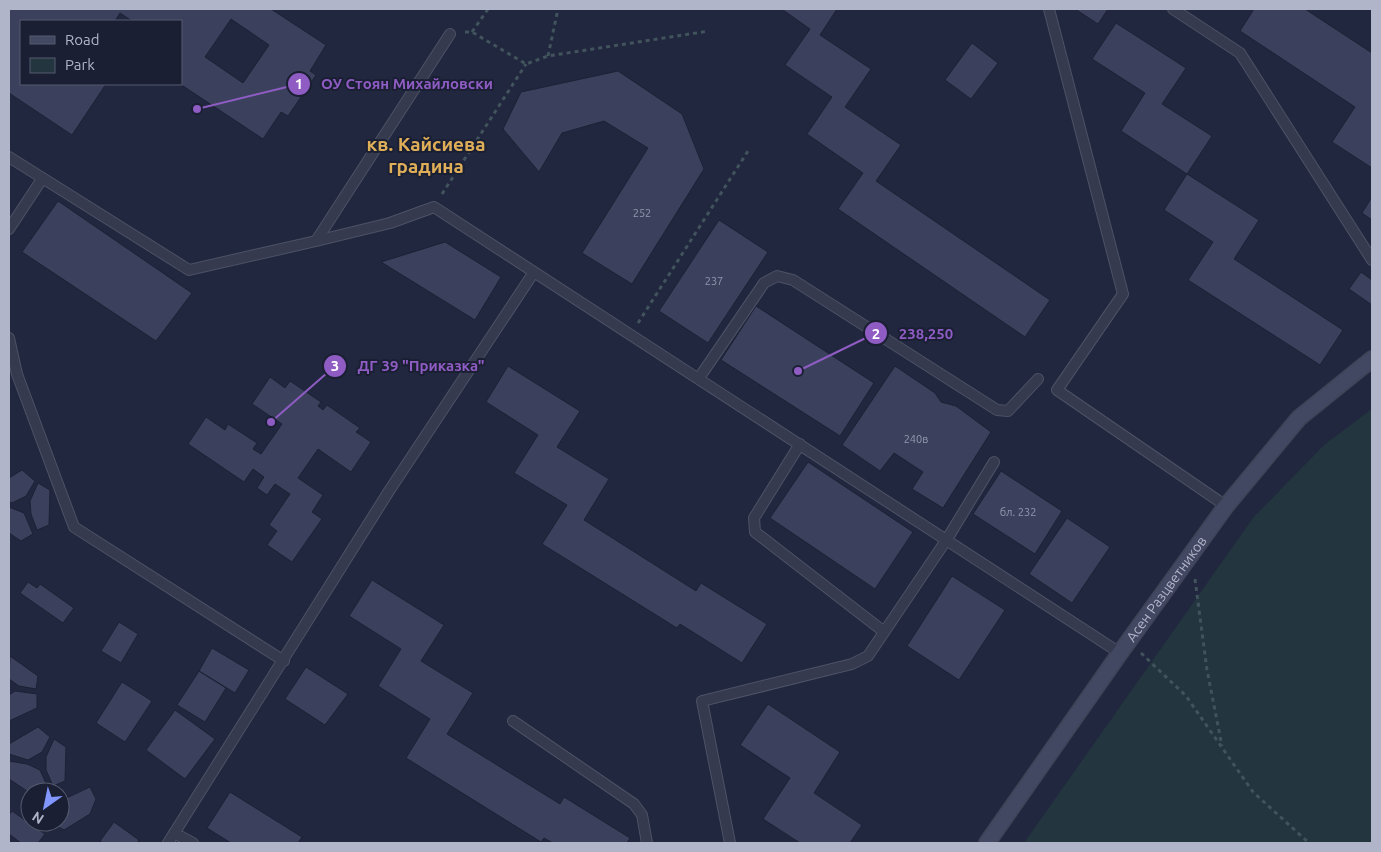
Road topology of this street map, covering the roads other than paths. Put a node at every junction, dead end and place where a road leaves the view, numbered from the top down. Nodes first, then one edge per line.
1 (1049, 9) edge
2 (1173, 9) edge
3 (450, 34) road end
4 (9, 157) edge
5 (42, 179) junction
6 (9, 229) edge
7 (316, 241) junction
8 (1372, 260) edge
9 (534, 272) junction
10 (9, 338) edge
11 (1372, 359) edge
12 (699, 378) junction
13 (1038, 379) dead end
14 (800, 444) junction
15 (994, 462) dead end
16 (1226, 506) junction
17 (947, 539) junction
18 (883, 631) junction
19 (1124, 647) junction
20 (284, 661) junction
21 (514, 721) dead end
22 (174, 833) junction
23 (168, 843) edge
24 (192, 843) edge
25 (647, 843) edge
26 (730, 843) edge
27 (987, 843) edge

1 - 16 lane
2 - 8 lane
3 - 7 lane
4 - 5 lane
5 - 6 lane
5 - 7 lane
7 - 9 lane
9 - 12 lane
9 - 20 lane
10 - 20 lane
11 - 16 street, Асен Разцветников
12 - 13 lane
12 - 14 lane
14 - 17 lane
14 - 18 lane
15 - 17 lane
16 - 19 street, Асен Разцветников
17 - 18 lane
17 - 19 lane
18 - 26 lane
19 - 27 street, Асен Разцветников
20 - 22 lane
21 - 25 lane
22 - 23 lane
22 - 24 lane

